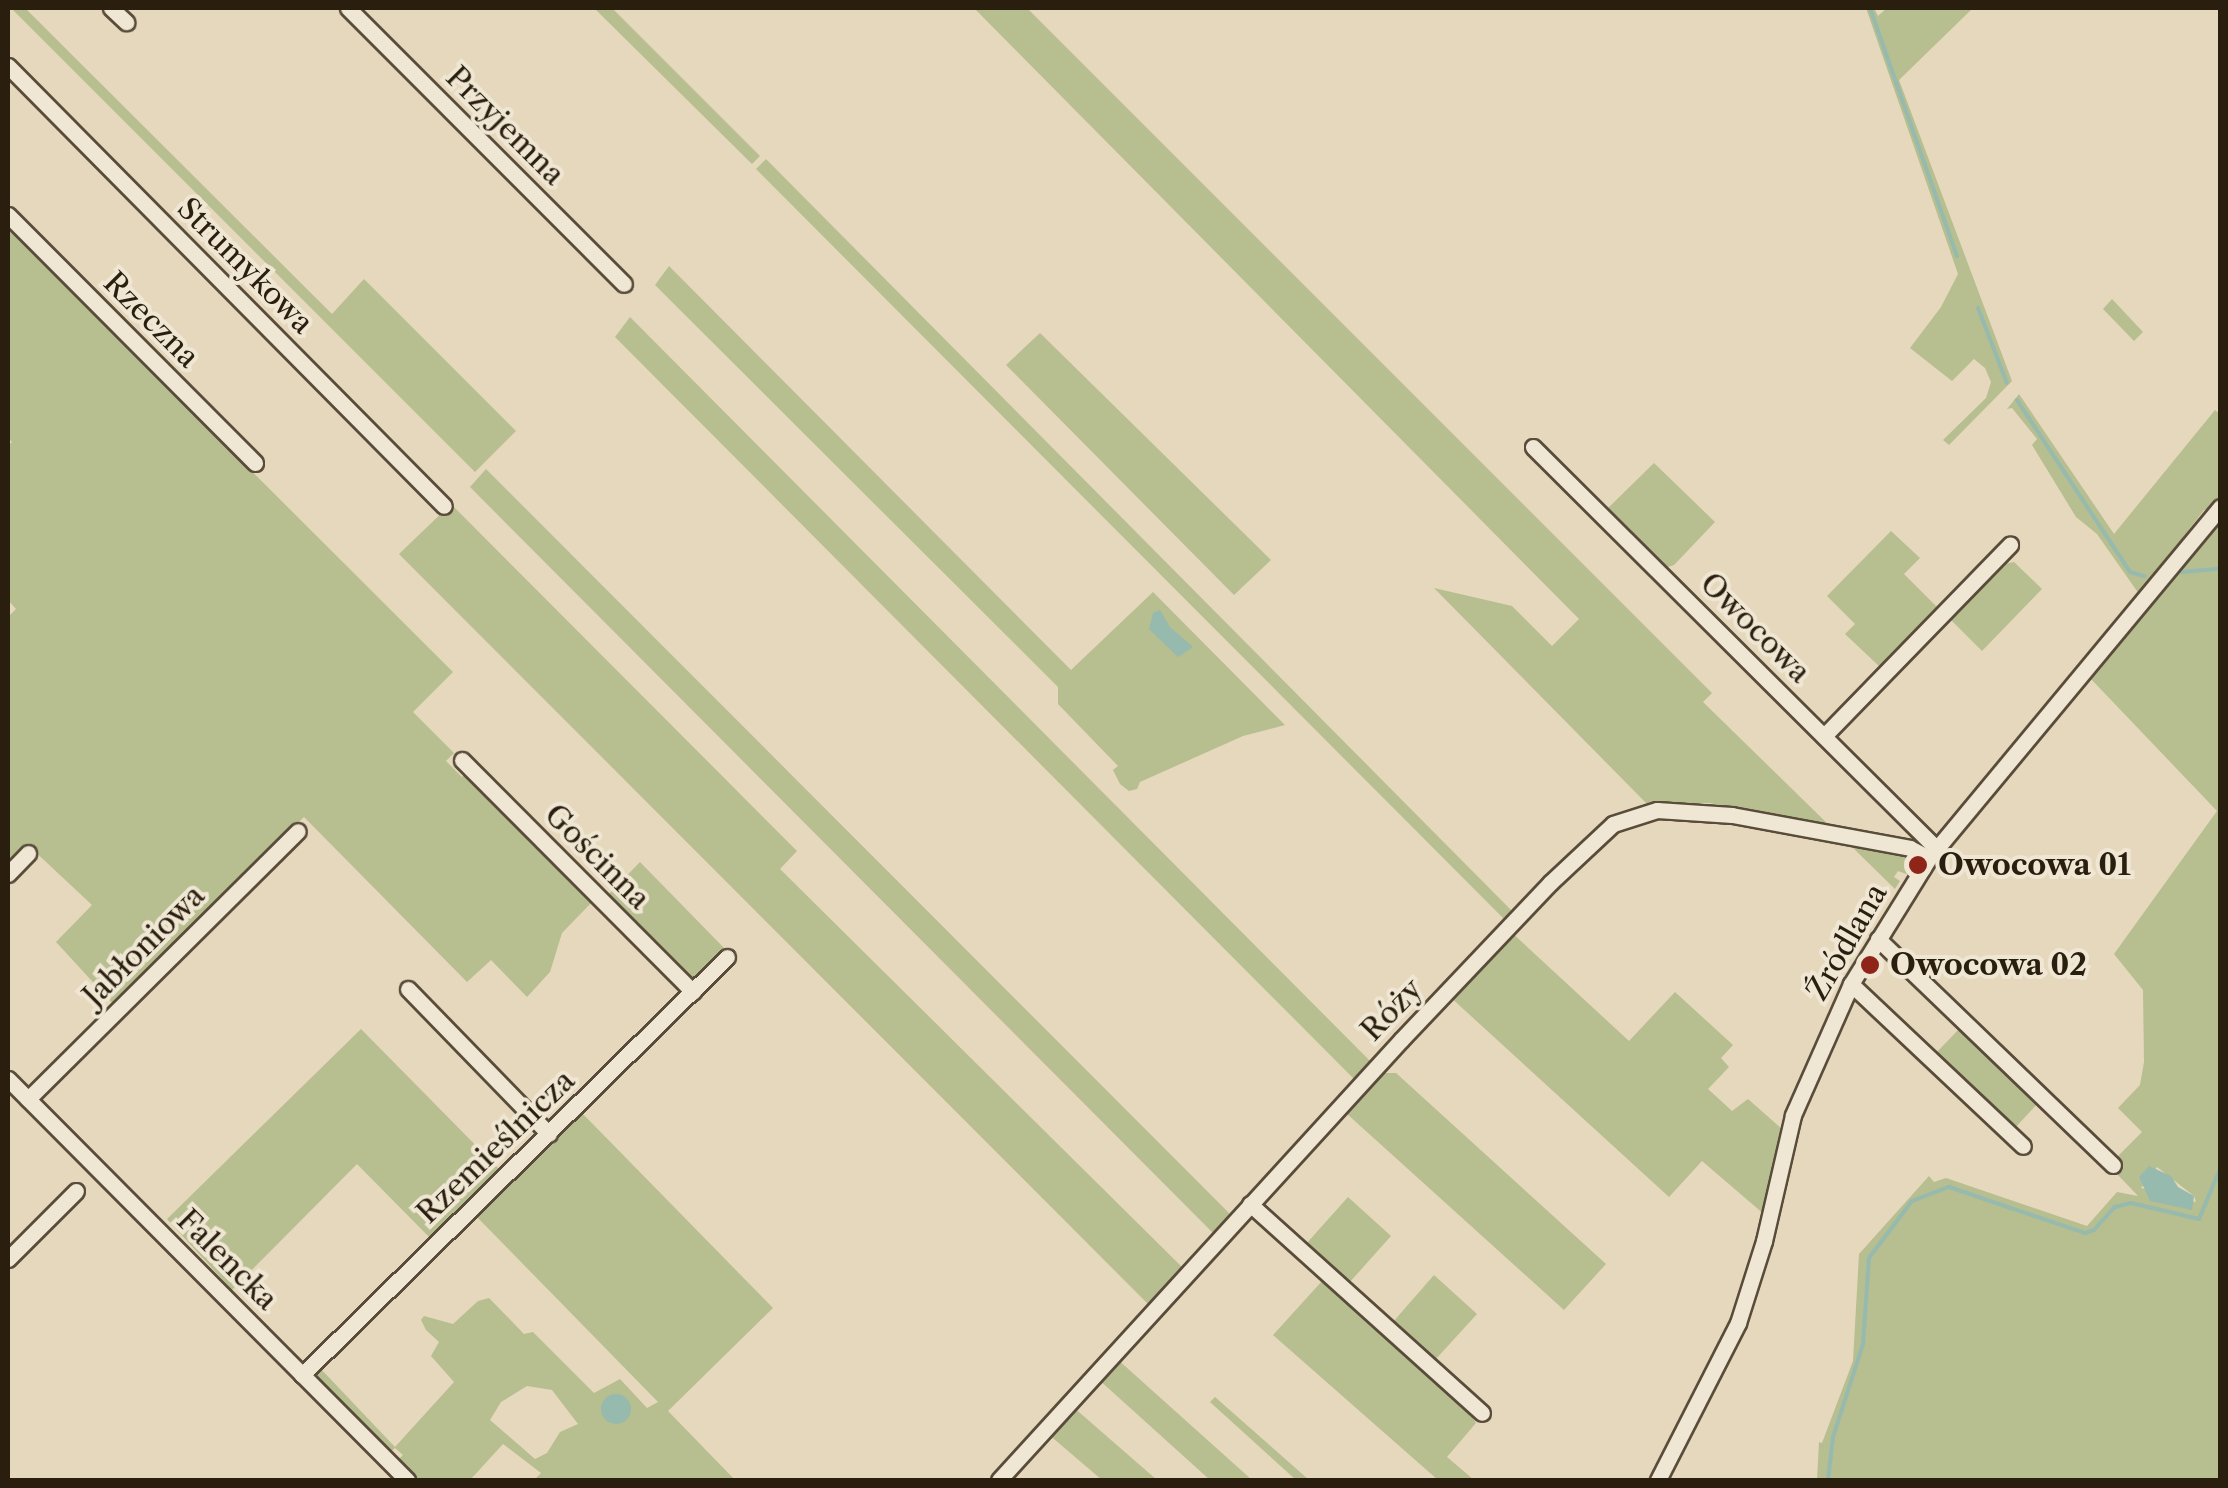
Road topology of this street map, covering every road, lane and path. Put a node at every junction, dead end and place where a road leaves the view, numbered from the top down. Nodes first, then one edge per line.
1 (112, 8) edge
2 (348, 8) edge
3 (126, 22) dead end
4 (8, 66) edge
5 (8, 215) edge
6 (624, 284) dead end
7 (1534, 446) dead end
8 (255, 463) dead end
9 (444, 506) dead end
10 (2220, 507) edge
11 (2010, 544) dead end
12 (1824, 736) junction
13 (462, 760) dead end
14 (298, 831) dead end
15 (28, 853) dead end
16 (1933, 854) junction
17 (8, 874) edge
18 (1878, 939) junction
19 (728, 957) dead end
20 (1851, 984) junction
21 (408, 989) dead end
22 (694, 992) junction
23 (8, 1078) edge
24 (28, 1100) junction
25 (548, 1134) junction
26 (2023, 1146) dead end
27 (2113, 1165) dead end
28 (76, 1192) dead end
29 (1250, 1204) junction
30 (8, 1259) edge
31 (302, 1375) junction
32 (1482, 1413) dead end
33 (406, 1480) edge
34 (998, 1480) edge
35 (1658, 1480) edge

1 - 3 street
2 - 6 street, Przyjemna
4 - 9 street, Strumykowa
5 - 8 street, Rzeczna
7 - 12 street, Owocowa
10 - 16 street, Źródlana
11 - 12 street
12 - 16 street, Owocowa
13 - 22 street, Gościnna
14 - 24 street, Jabłoniowa
15 - 17 street
16 - 18 street, Źródlana
16 - 29 street, Róży
18 - 20 street, Źródlana
18 - 27 street
19 - 22 street, Rzemieślnicza
20 - 26 street
20 - 35 street, Źródlana
21 - 25 street
22 - 25 street, Rzemieślnicza
23 - 24 street, Falencka
24 - 31 street, Falencka
25 - 31 street, Rzemieślnicza
28 - 30 street
29 - 32 street
29 - 34 street, Róży
31 - 33 street, Falencka

